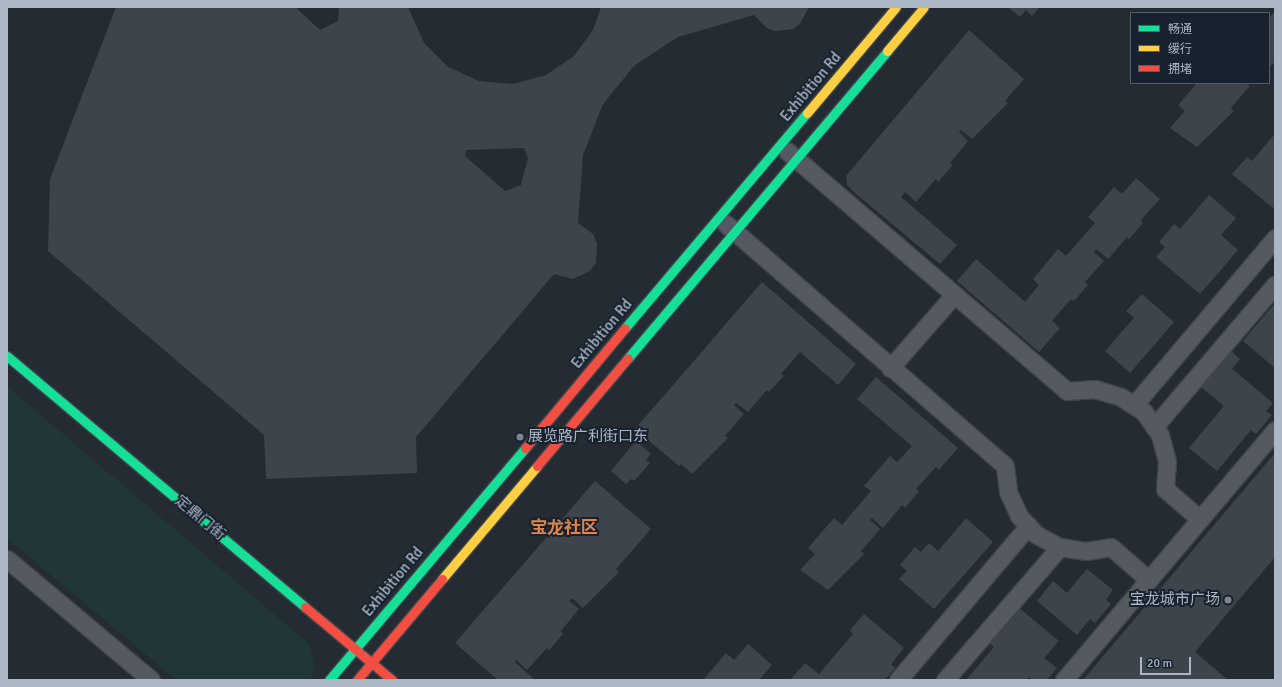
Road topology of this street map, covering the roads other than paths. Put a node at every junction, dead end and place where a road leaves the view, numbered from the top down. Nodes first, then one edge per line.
1 (896, 7) edge
2 (924, 7) edge
3 (780, 145) junction
4 (796, 159) junction
5 (718, 218) junction
6 (734, 232) junction
7 (1275, 238) edge
8 (1275, 285) edge
9 (954, 294) junction
10 (7, 356) edge
11 (890, 368) junction
12 (1134, 405) junction
13 (1154, 427) junction
14 (1275, 430) edge
15 (1200, 519) junction
16 (1028, 526) junction
17 (1060, 547) junction
18 (7, 559) edge
19 (1149, 580) junction
20 (356, 649) junction
21 (372, 662) junction
22 (151, 680) edge
23 (329, 680) edge
24 (357, 680) edge
25 (392, 680) edge
26 (898, 680) edge
27 (945, 680) edge
28 (1064, 680) edge

1 - 3 street, Exhibition Rd
2 - 4 street
3 - 4 street
3 - 5 street, Exhibition Rd
4 - 6 street
4 - 9 street
5 - 6 street
5 - 20 street, Exhibition Rd
6 - 11 street
6 - 21 street
7 - 12 street
8 - 13 street
9 - 11 street
9 - 12 street
10 - 20 street, 定鼎门街
11 - 16 street
12 - 13 street
13 - 15 street
14 - 15 street
15 - 19 street
16 - 17 street
16 - 26 street
17 - 19 street
17 - 27 street
18 - 22 street
19 - 28 street
20 - 21 street, 定鼎门街
20 - 23 street, Exhibition Rd
21 - 24 street
21 - 25 street, 定鼎门街

